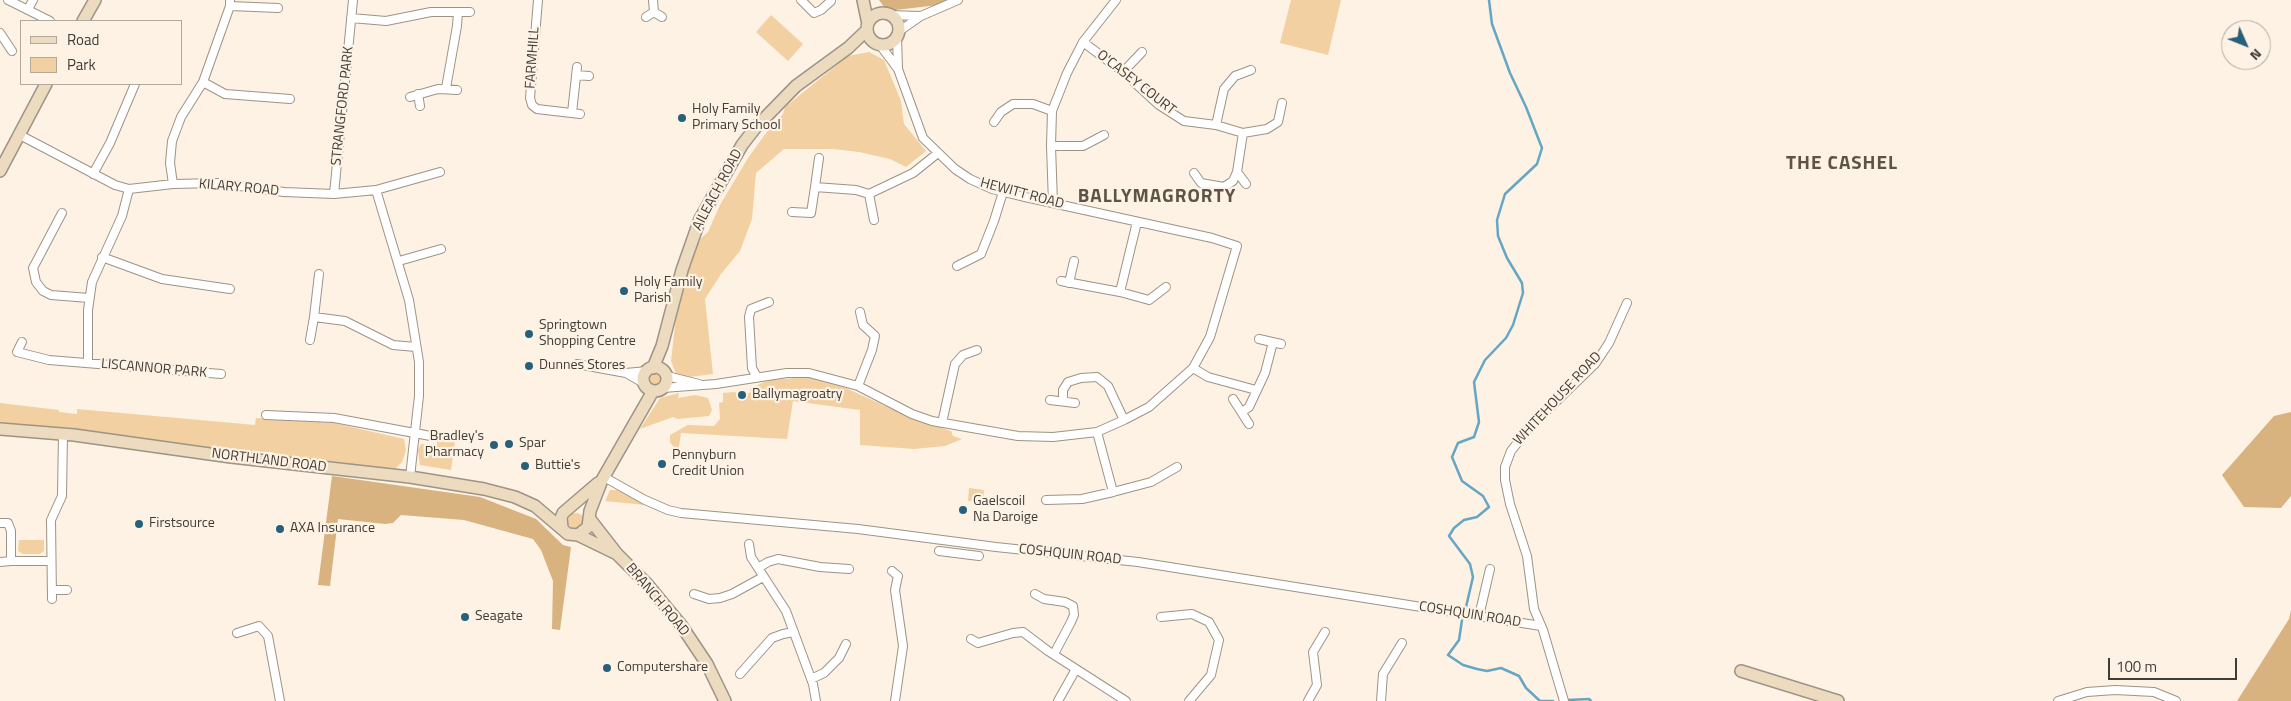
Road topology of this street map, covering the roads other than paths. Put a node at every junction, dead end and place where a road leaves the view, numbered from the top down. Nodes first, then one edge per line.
1 (8, 0) edge
2 (33, 0) edge
3 (95, 0) edge
4 (353, 0) edge
5 (538, 0) edge
6 (654, 0) edge
7 (801, 0) edge
8 (864, 0) edge
9 (958, 0) edge
10 (1116, 0) edge
11 (831, 1) edge
12 (230, 3) edge
13 (278, 8) dead end
14 (28, 9) junction
15 (458, 12) junction
16 (470, 12) dead end
17 (887, 14) junction
18 (921, 16) junction
19 (662, 17) dead end
20 (351, 18) junction
21 (48, 20) edge
22 (84, 20) edge
23 (867, 27) junction
24 (0, 33) edge
25 (898, 34) junction
26 (1083, 42) junction
27 (877, 44) junction
28 (848, 48) junction
29 (12, 51) dead end
30 (1142, 52) dead end
31 (898, 69) junction
32 (1251, 70) dead end
33 (1123, 72) junction
34 (588, 76) dead end
35 (203, 82) junction
36 (45, 85) edge
37 (135, 85) edge
38 (446, 88) junction
39 (457, 90) dead end
40 (418, 94) junction
41 (410, 97) dead end
42 (290, 98) dead end
43 (1282, 103) dead end
44 (420, 106) dead end
45 (1052, 111) junction
46 (994, 122) dead end
47 (1216, 125) junction
48 (1243, 133) junction
49 (18, 134) junction
50 (1104, 135) dead end
51 (1051, 146) junction
52 (938, 153) junction
53 (819, 158) dead end
54 (0, 171) edge
55 (440, 172) dead end
56 (1237, 172) junction
57 (1194, 173) dead end
58 (93, 174) junction
59 (173, 184) junction
60 (1246, 184) dead end
61 (815, 186) junction
62 (129, 189) junction
63 (376, 190) junction
64 (1003, 192) junction
65 (334, 194) junction
66 (869, 194) junction
67 (1053, 204) junction
68 (792, 212) dead end
69 (62, 213) dead end
70 (874, 220) dead end
71 (1136, 222) junction
72 (429, 243) dead end
73 (441, 249) dead end
74 (432, 252) junction
75 (102, 258) junction
76 (1074, 261) dead end
77 (399, 262) junction
78 (957, 266) dead end
79 (319, 274) dead end
80 (1061, 281) dead end
81 (1069, 283) junction
82 (1166, 287) dead end
83 (230, 289) dead end
84 (1120, 292) junction
85 (89, 298) junction
86 (769, 302) dead end
87 (1627, 303) dead end
88 (860, 312) dead end
89 (314, 318) junction
90 (1259, 339) dead end
91 (310, 340) dead end
92 (22, 342) dead end
93 (1273, 342) junction
94 (1281, 344) dead end
95 (416, 347) junction
96 (977, 350) dead end
97 (88, 363) junction
98 (577, 364) dead end
99 (1194, 368) junction
100 (657, 371) junction
101 (626, 372) junction
102 (221, 374) dead end
103 (757, 377) junction
104 (701, 385) junction
105 (858, 386) junction
106 (653, 388) junction
107 (1256, 390) junction
108 (1233, 399) dead end
109 (1050, 400) dead end
110 (1063, 402) junction
111 (1075, 403) dead end
112 (1242, 412) junction
113 (266, 416) dead end
114 (1124, 420) junction
115 (942, 423) junction
116 (1249, 424) dead end
117 (0, 429) edge
118 (1097, 432) junction
119 (63, 434) junction
120 (415, 434) junction
121 (436, 437) dead end
122 (1177, 467) dead end
123 (410, 477) junction
124 (603, 478) junction
125 (1113, 492) junction
126 (1046, 500) dead end
127 (535, 506) junction
128 (569, 508) junction
129 (589, 517) junction
130 (0, 523) edge
131 (562, 527) junction
132 (578, 535) junction
133 (956, 542) junction
134 (749, 544) dead end
135 (938, 552) dead end
136 (955, 553) junction
137 (617, 554) junction
138 (979, 556) dead end
139 (11, 561) junction
140 (51, 561) junction
141 (0, 562) edge
142 (758, 568) junction
143 (1490, 569) dead end
144 (849, 570) dead end
145 (892, 571) dead end
146 (763, 577) junction
147 (52, 590) junction
148 (67, 590) dead end
149 (694, 594) dead end
150 (1035, 594) dead end
151 (52, 598) dead end
152 (1479, 616) junction
153 (1162, 617) dead end
154 (1542, 626) junction
155 (794, 632) junction
156 (1325, 632) dead end
157 (237, 633) dead end
158 (971, 639) dead end
159 (1402, 643) dead end
160 (846, 644) dead end
161 (1054, 654) junction
162 (1076, 669) junction
163 (1741, 671) dead end
164 (740, 674) dead end
165 (812, 679) junction
166 (280, 701) edge
167 (725, 701) edge
168 (816, 701) edge
169 (895, 701) edge
170 (1058, 701) edge
171 (1126, 701) edge
172 (1189, 701) edge
173 (1308, 701) edge
174 (1381, 701) edge
175 (1564, 701) edge
176 (1838, 701) edge
177 (2058, 701) edge
178 (2176, 701) edge

1 - 14 street
2 - 14 street
3 - 22 main road
4 - 20 street, STRANGFORD PARK
5 - 34 street, FARMHILL
6 - 19 street
7 - 11 street
8 - 17 main road
8 - 23 main road
9 - 18 street
10 - 26 street
12 - 13 street
12 - 35 street
14 - 21 street
15 - 16 street
15 - 20 street
15 - 38 street
17 - 18 street
17 - 23 main road
17 - 25 main road
18 - 25 street
20 - 65 street, STRANGFORD PARK
23 - 27 main road
23 - 28 main road, AILEACH ROAD
24 - 29 street
25 - 27 main road
25 - 31 street, HEWITT ROAD
26 - 33 street, O'CASEY COURT
26 - 45 street
27 - 28 main road, AILEACH ROAD
27 - 31 street, HEWITT ROAD
28 - 100 main road, AILEACH ROAD
30 - 33 street
31 - 52 street, HEWITT ROAD
32 - 47 street
33 - 47 street, O'CASEY COURT
35 - 42 street
35 - 59 street
36 - 49 main road
37 - 58 street
38 - 39 street
38 - 40 street
40 - 41 street
40 - 44 street
43 - 48 street
45 - 46 street
45 - 51 street
47 - 48 street, O'CASEY COURT
48 - 56 street
49 - 54 main road
49 - 58 street, KILARY ROAD
50 - 51 street
51 - 67 street
52 - 64 street, HEWITT ROAD
52 - 66 street
53 - 61 street
55 - 63 street, KILARY ROAD
56 - 57 street
56 - 60 street
58 - 62 street, KILARY ROAD
59 - 62 street, KILARY ROAD
59 - 65 street, KILARY ROAD
61 - 66 street
61 - 68 street
62 - 75 street, LISCANNOR PARK
63 - 65 street, KILARY ROAD
63 - 77 street
64 - 67 street, HEWITT ROAD
64 - 78 street
66 - 70 street
67 - 71 street, HEWITT ROAD
69 - 85 street
71 - 84 street
71 - 99 street, HEWITT ROAD
72 - 74 street
73 - 74 street
74 - 77 street
75 - 83 street
75 - 85 street, LISCANNOR PARK
76 - 81 street
77 - 95 street
79 - 89 street
80 - 81 street
81 - 84 street
82 - 84 street
85 - 97 street, LISCANNOR PARK
86 - 103 street
87 - 154 street, WHITEHOUSE ROAD
88 - 105 street
89 - 91 street
89 - 95 street
90 - 93 street
92 - 97 street, LISCANNOR PARK
93 - 94 street
93 - 107 street
95 - 120 street
96 - 115 street
97 - 102 street, LISCANNOR PARK
98 - 101 street
99 - 107 street
99 - 114 street
100 - 101 street
100 - 104 street
100 - 106 main road
100 - 106 main road
101 - 106 street
103 - 104 street
103 - 105 street
104 - 106 street
105 - 115 street
106 - 124 main road
107 - 112 street
108 - 112 street
109 - 110 street
110 - 111 street
110 - 114 street
112 - 116 street
113 - 120 street
114 - 118 street
115 - 118 street
117 - 119 main road, NORTHLAND ROAD
118 - 125 street
119 - 123 main road, NORTHLAND ROAD
119 - 140 street
120 - 121 street
120 - 123 street
122 - 125 street
123 - 127 main road, NORTHLAND ROAD
124 - 128 main road
124 - 129 main road
124 - 133 street, COSHQUIN ROAD
125 - 126 street
127 - 128 main road, NORTHLAND ROAD
127 - 131 main road, NORTHLAND ROAD
128 - 129 main road
128 - 131 main road
129 - 132 main road
129 - 137 main road, BRANCH ROAD
130 - 139 street
131 - 132 main road
132 - 137 main road, BRANCH ROAD
133 - 136 street
133 - 152 street, COSHQUIN ROAD
134 - 142 street
135 - 136 street
136 - 138 street
137 - 167 main road, BRANCH ROAD
139 - 140 street
139 - 141 street
140 - 147 street
142 - 144 street
142 - 146 street
143 - 152 street
145 - 169 street
146 - 149 street
146 - 155 street
147 - 148 street
147 - 151 street
150 - 161 street
152 - 154 street, COSHQUIN ROAD
153 - 172 street
154 - 175 street, WHITEHOUSE ROAD
155 - 164 street
155 - 165 street
156 - 173 street
157 - 166 street
158 - 161 street
159 - 174 street
160 - 165 street
161 - 162 street
162 - 170 street
162 - 171 street
163 - 176 main road
165 - 168 street
177 - 178 street

